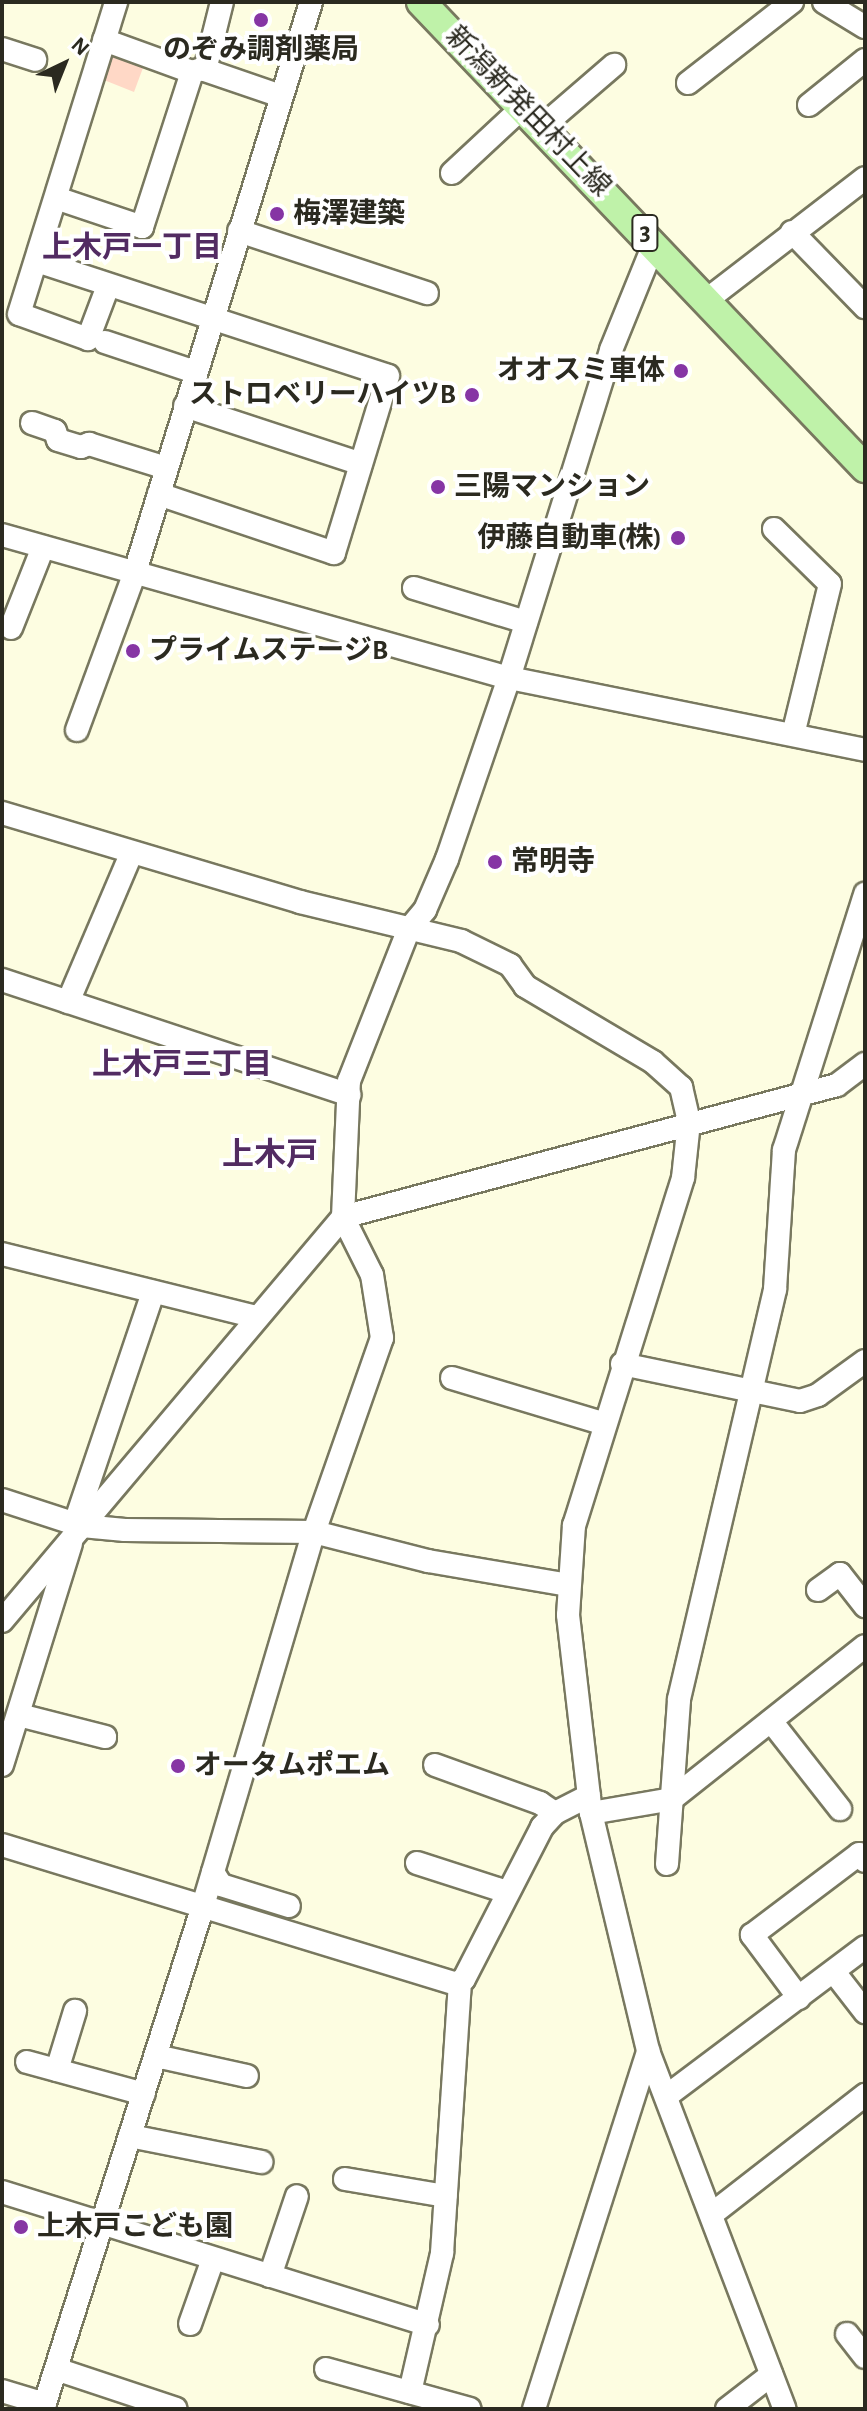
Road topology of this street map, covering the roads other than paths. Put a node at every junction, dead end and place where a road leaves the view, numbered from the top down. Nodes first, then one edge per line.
1 (116, 2) edge
2 (222, 2) edge
3 (311, 2) edge
4 (421, 2) edge
5 (792, 2) edge
6 (824, 2) edge
7 (865, 27) edge
8 (104, 40) junction
9 (2, 49) edge
10 (35, 60) dead end
11 (865, 60) edge
12 (614, 65) dead end
13 (198, 71) junction
14 (688, 83) dead end
15 (281, 96) junction
16 (809, 105) dead end
17 (533, 116) junction
18 (452, 173) dead end
19 (865, 178) edge
20 (56, 198) junction
21 (239, 231) junction
22 (792, 232) junction
23 (654, 244) junction
24 (37, 261) junction
25 (108, 286) junction
26 (427, 293) dead end
27 (708, 299) junction
28 (865, 307) edge
29 (212, 316) junction
30 (105, 342) dead end
31 (195, 372) junction
32 (185, 406) junction
33 (32, 423) dead end
34 (361, 464) junction
35 (166, 468) junction
36 (865, 468) edge
37 (159, 494) junction
38 (774, 529) dead end
39 (2, 535) edge
40 (43, 547) junction
41 (134, 575) junction
42 (414, 588) dead end
43 (526, 622) junction
44 (11, 628) dead end
45 (509, 678) junction
46 (77, 730) dead end
47 (793, 735) junction
48 (865, 750) edge
49 (2, 813) edge
50 (131, 854) junction
51 (865, 894) edge
52 (861, 923) edge
53 (409, 929) junction
54 (2, 981) edge
55 (68, 1002) junction
56 (865, 1064) edge
57 (800, 1094) junction
58 (349, 1095) junction
59 (689, 1122) junction
60 (343, 1217) junction
61 (2, 1254) edge
62 (153, 1292) junction
63 (256, 1317) junction
64 (865, 1361) edge
65 (622, 1364) junction
66 (452, 1378) dead end
67 (753, 1394) junction
68 (602, 1423) junction
69 (102, 1445) junction
70 (131, 1468) junction
71 (2, 1500) edge
72 (77, 1528) junction
73 (314, 1532) junction
74 (568, 1585) junction
75 (818, 1590) dead end
76 (865, 1606) edge
77 (2, 1621) edge
78 (865, 1646) edge
79 (19, 1715) junction
80 (771, 1721) junction
81 (105, 1737) dead end
82 (2, 1765) edge
83 (435, 1765) dead end
84 (672, 1799) junction
85 (590, 1804) junction
86 (840, 1809) dead end
87 (555, 1813) junction
88 (2, 1845) edge
89 (865, 1861) edge
90 (417, 1863) dead end
91 (667, 1864) dead end
92 (213, 1872) junction
93 (507, 1892) junction
94 (289, 1906) dead end
95 (202, 1909) junction
96 (865, 1947) edge
97 (834, 1972) junction
98 (460, 1982) junction
99 (799, 1998) junction
100 (75, 2011) dead end
101 (865, 2012) edge
102 (648, 2051) junction
103 (156, 2056) junction
104 (27, 2062) dead end
105 (57, 2070) junction
106 (247, 2076) dead end
107 (144, 2094) junction
108 (668, 2095) junction
109 (865, 2095) edge
110 (130, 2136) junction
111 (261, 2162) dead end
112 (345, 2179) dead end
113 (2, 2192) edge
114 (297, 2196) dead end
115 (446, 2196) junction
116 (712, 2214) junction
117 (101, 2224) junction
118 (213, 2259) junction
119 (270, 2276) junction
120 (190, 2324) dead end
121 (428, 2325) junction
122 (847, 2334) dead end
123 (865, 2357) edge
124 (56, 2369) junction
125 (326, 2369) dead end
126 (771, 2375) junction
127 (2, 2391) edge
128 (410, 2392) junction
129 (44, 2407) edge
130 (176, 2409) edge
131 (470, 2409) edge
132 (534, 2409) edge
133 (727, 2409) edge
134 (785, 2409) edge

1 - 8 street
2 - 13 street
3 - 15 street
4 - 17 main road, 新潟新発田村上線 / 3
5 - 14 street
6 - 7 street
8 - 13 street
8 - 20 street
9 - 10 street
11 - 16 street
12 - 17 street
13 - 15 street
13 - 20 street
15 - 21 street
17 - 18 street
17 - 23 main road, 新潟新発田村上線 / 3
19 - 22 street
20 - 24 street
21 - 26 street
21 - 29 street
22 - 27 street
22 - 28 street
23 - 27 main road, 新潟新発田村上線 / 3
23 - 43 street
24 - 25 street
24 - 25 street
25 - 29 street
27 - 36 main road, 新潟新発田村上線 / 3
29 - 31 street
29 - 34 street
30 - 31 street
31 - 32 street
32 - 34 street
32 - 35 street
33 - 35 street
34 - 37 street
35 - 37 street
37 - 41 street
38 - 47 street
39 - 40 street
40 - 41 street
40 - 44 street
41 - 45 street
41 - 46 street
42 - 43 street
43 - 45 street
45 - 47 street
45 - 53 street
47 - 48 street
49 - 50 street
50 - 53 street
50 - 55 street
51 - 52 street
52 - 57 street
53 - 58 street
53 - 59 street
54 - 55 street
55 - 58 street
56 - 57 street
57 - 59 street
57 - 67 street
58 - 60 street
59 - 60 street
59 - 65 street
60 - 63 street
60 - 73 street
61 - 62 street
62 - 63 street
62 - 69 street
63 - 70 street
64 - 67 street
65 - 67 street
65 - 68 street
66 - 68 street
67 - 84 street
68 - 74 street
69 - 70 street
69 - 72 street
70 - 72 street
71 - 72 street
72 - 73 street
72 - 77 street
72 - 79 street
73 - 74 street
73 - 92 street
74 - 85 street
75 - 76 street
78 - 80 street
79 - 81 street
79 - 82 street
80 - 84 street
80 - 86 street
83 - 87 street
84 - 85 street
84 - 91 street
85 - 87 street
85 - 102 street
87 - 93 street
88 - 95 street
89 - 99 street
90 - 93 street
92 - 94 street
92 - 95 street
93 - 98 street
95 - 98 street
95 - 103 street
96 - 97 street
97 - 99 street
97 - 101 street
98 - 115 street
99 - 108 street
100 - 105 street
102 - 108 street
102 - 132 street
103 - 106 street
103 - 107 street
104 - 105 street
105 - 107 street
107 - 110 street
108 - 116 street
109 - 116 street
110 - 111 street
110 - 117 street
112 - 115 street
113 - 117 street
114 - 119 street
115 - 121 street
116 - 126 street
117 - 118 street
117 - 124 street
118 - 119 street
118 - 120 street
119 - 121 street
121 - 128 street
122 - 123 street
124 - 129 street
124 - 130 street
125 - 128 street
126 - 133 street
126 - 134 street
127 - 129 street
128 - 131 street

